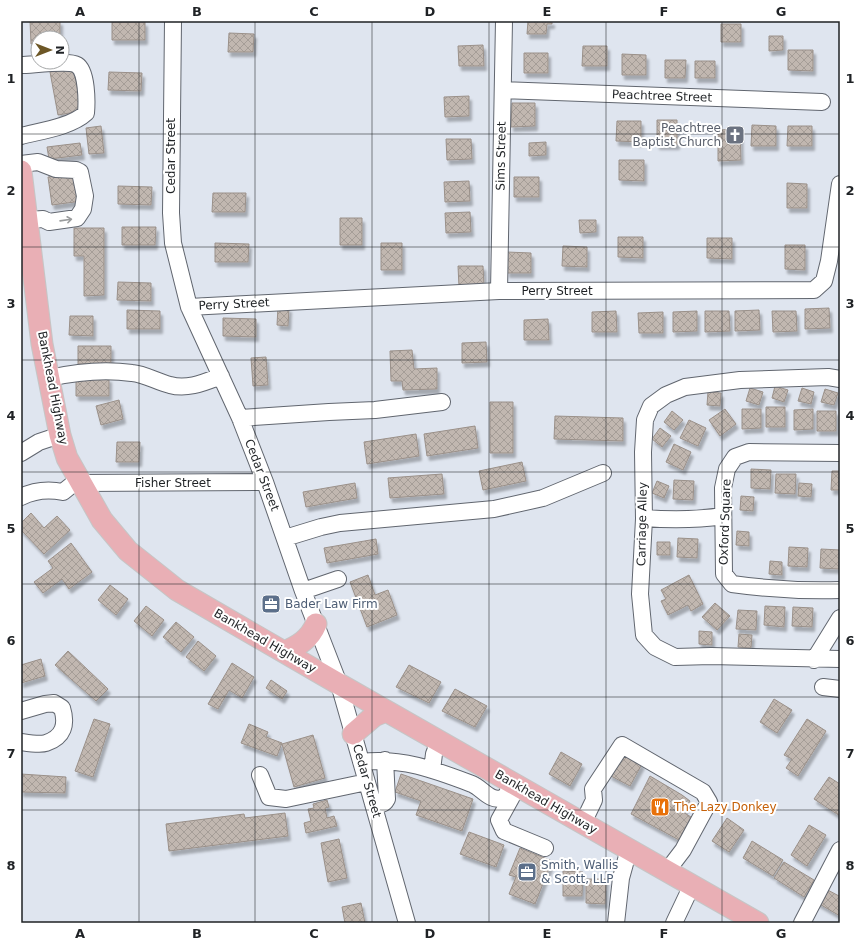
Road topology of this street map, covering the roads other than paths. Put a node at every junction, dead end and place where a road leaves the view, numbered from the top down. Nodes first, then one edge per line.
1 (173, 21) edge
2 (504, 21) edge
3 (21, 65) edge
4 (503, 90) junction
5 (822, 102) dead end
6 (21, 136) edge
7 (21, 164) edge
8 (21, 171) edge
9 (840, 184) edge
10 (28, 220) junction
11 (28, 282) edge
12 (499, 291) junction
13 (189, 306) junction
14 (221, 376) junction
15 (49, 378) junction
16 (840, 379) edge
17 (442, 402) dead end
18 (240, 418) junction
19 (60, 435) junction
20 (21, 453) edge
21 (840, 453) edge
22 (603, 473) dead end
23 (80, 481) junction
24 (265, 482) junction
25 (21, 497) edge
26 (723, 516) junction
27 (644, 518) junction
28 (285, 538) junction
29 (338, 579) dead end
30 (303, 590) junction
31 (840, 590) edge
32 (840, 618) edge
33 (316, 624) junction
34 (284, 652) junction
35 (840, 659) edge
36 (814, 660) junction
37 (339, 684) junction
38 (21, 711) edge
39 (386, 711) junction
40 (353, 734) junction
41 (439, 741) junction
42 (21, 742) edge
43 (385, 760) junction
44 (361, 762) junction
45 (432, 770) junction
46 (260, 775) dead end
47 (367, 782) junction
48 (514, 784) junction
49 (373, 804) junction
50 (583, 823) junction
51 (545, 848) dead end
52 (629, 849) junction
53 (840, 850) edge
54 (667, 870) junction
55 (692, 885) junction
56 (407, 923) edge
57 (616, 923) edge
58 (674, 923) edge
59 (758, 923) edge
60 (802, 923) edge

1 - 13 street, Cedar Street
2 - 4 street, Sims Street
3 - 6 street
4 - 5 street, Peachtree Street
4 - 12 street, Sims Street
10 -> 7 street
8 - 10 main road, Bankhead Highway
9 - 12 street, Perry Street
10 - 11 main road, Bankhead Highway
11 - 15 main road, Bankhead Highway
12 - 13 street, Perry Street
13 - 14 street, Cedar Street
14 - 15 street
14 - 18 street, Cedar Street
15 - 19 main road, Bankhead Highway
16 - 27 street, Carriage Alley
17 - 18 street
18 - 24 street, Cedar Street
19 - 20 street
19 - 23 main road, Bankhead Highway
21 - 26 street, Oxford Square
22 - 28 street
23 - 24 street, Fisher Street
23 - 25 street
23 - 34 main road, Bankhead Highway
24 - 28 street, Cedar Street
26 - 27 street
26 - 31 street, Oxford Square
27 - 36 street, Carriage Alley
28 - 30 street, Cedar Street
29 - 30 street
30 - 33 street, Cedar Street
32 - 36 street
33 - 34 main road
33 - 37 street, Cedar Street
34 - 37 main road, Bankhead Highway
35 - 36 street, Carriage Alley
37 - 39 main road, Bankhead Highway
37 - 40 street, Cedar Street
38 - 42 street
39 - 40 main road
39 - 41 main road, Bankhead Highway
40 - 44 street, Cedar Street
41 - 45 street
41 - 48 main road, Bankhead Highway
43 - 44 street
43 - 45 street
43 - 49 street
44 - 47 street, Cedar Street
45 - 48 street
46 - 47 street
47 - 49 street, Cedar Street
48 - 50 main road, Bankhead Highway
48 - 51 street
49 - 56 street, Cedar Street
50 - 52 main road, Bankhead Highway
50 - 54 street
52 - 54 main road, Bankhead Highway
52 - 57 street
53 - 60 street
54 - 55 main road, Bankhead Highway
55 - 58 street
55 - 59 main road, Bankhead Highway

